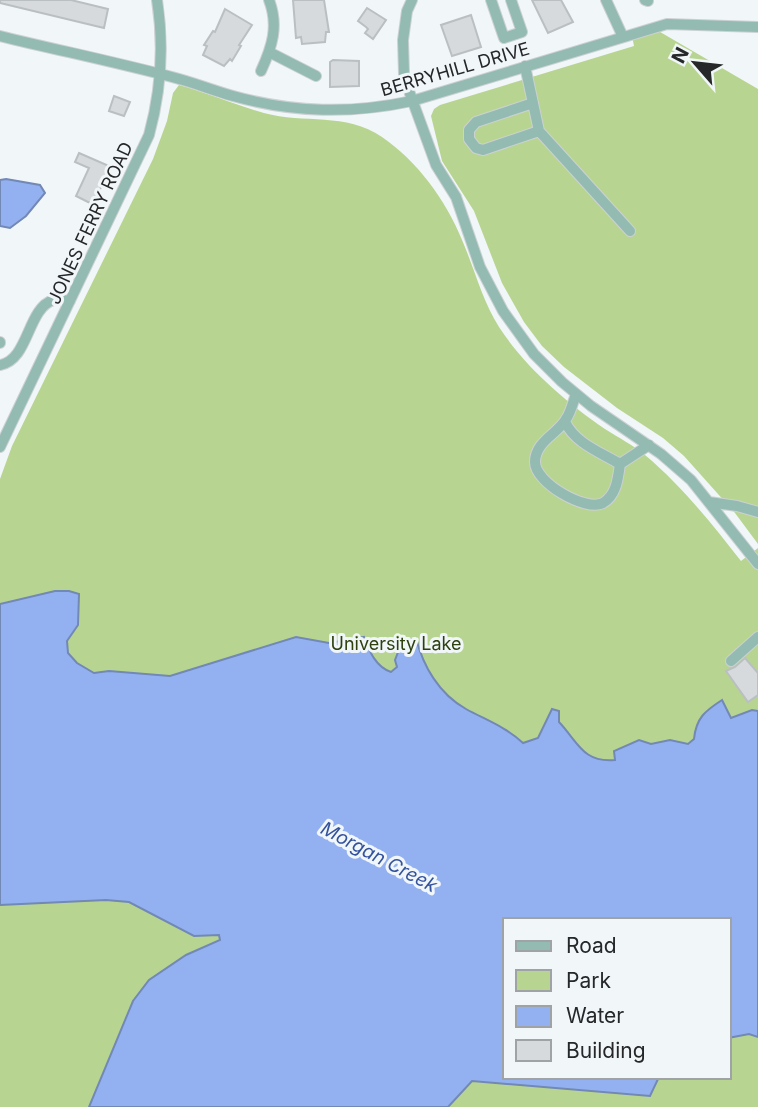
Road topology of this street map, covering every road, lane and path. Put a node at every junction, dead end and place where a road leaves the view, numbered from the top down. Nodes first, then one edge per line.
1 (157, 0) edge
2 (269, 0) edge
3 (412, 0) edge
4 (491, 0) edge
5 (511, 0) edge
6 (606, 0) edge
7 (758, 27) edge
8 (0, 36) edge
9 (623, 37) junction
10 (270, 52) junction
11 (525, 66) junction
12 (261, 71) dead end
13 (160, 74) junction
14 (316, 76) dead end
15 (412, 101) junction
16 (533, 103) junction
17 (539, 131) junction
18 (630, 231) dead end
19 (70, 301) junction
20 (0, 365) edge
21 (576, 394) junction
22 (565, 422) junction
23 (649, 445) junction
24 (0, 447) edge
25 (620, 464) junction
26 (709, 502) junction
27 (758, 512) edge
28 (758, 564) edge
29 (758, 637) edge
30 (731, 661) dead end

1 - 13 street, JONES FERRY ROAD
2 - 10 street
3 - 15 street
4 - 5 street
6 - 9 street
7 - 9 street, BERRYHILL DRIVE
8 - 13 street, BERRYHILL DRIVE
9 - 11 street, BERRYHILL DRIVE
10 - 12 street
10 - 14 street
11 - 15 street, BERRYHILL DRIVE
11 - 16 street
13 - 15 street, BERRYHILL DRIVE
13 - 19 street, JONES FERRY ROAD
15 - 21 street
16 - 17 street
16 - 17 street
17 - 18 street
19 - 20 street
19 - 24 street, JONES FERRY ROAD
21 - 22 street
21 - 23 street
22 - 25 street
22 - 25 street
23 - 25 street
23 - 26 street
26 - 27 street
26 - 28 street
29 - 30 street

